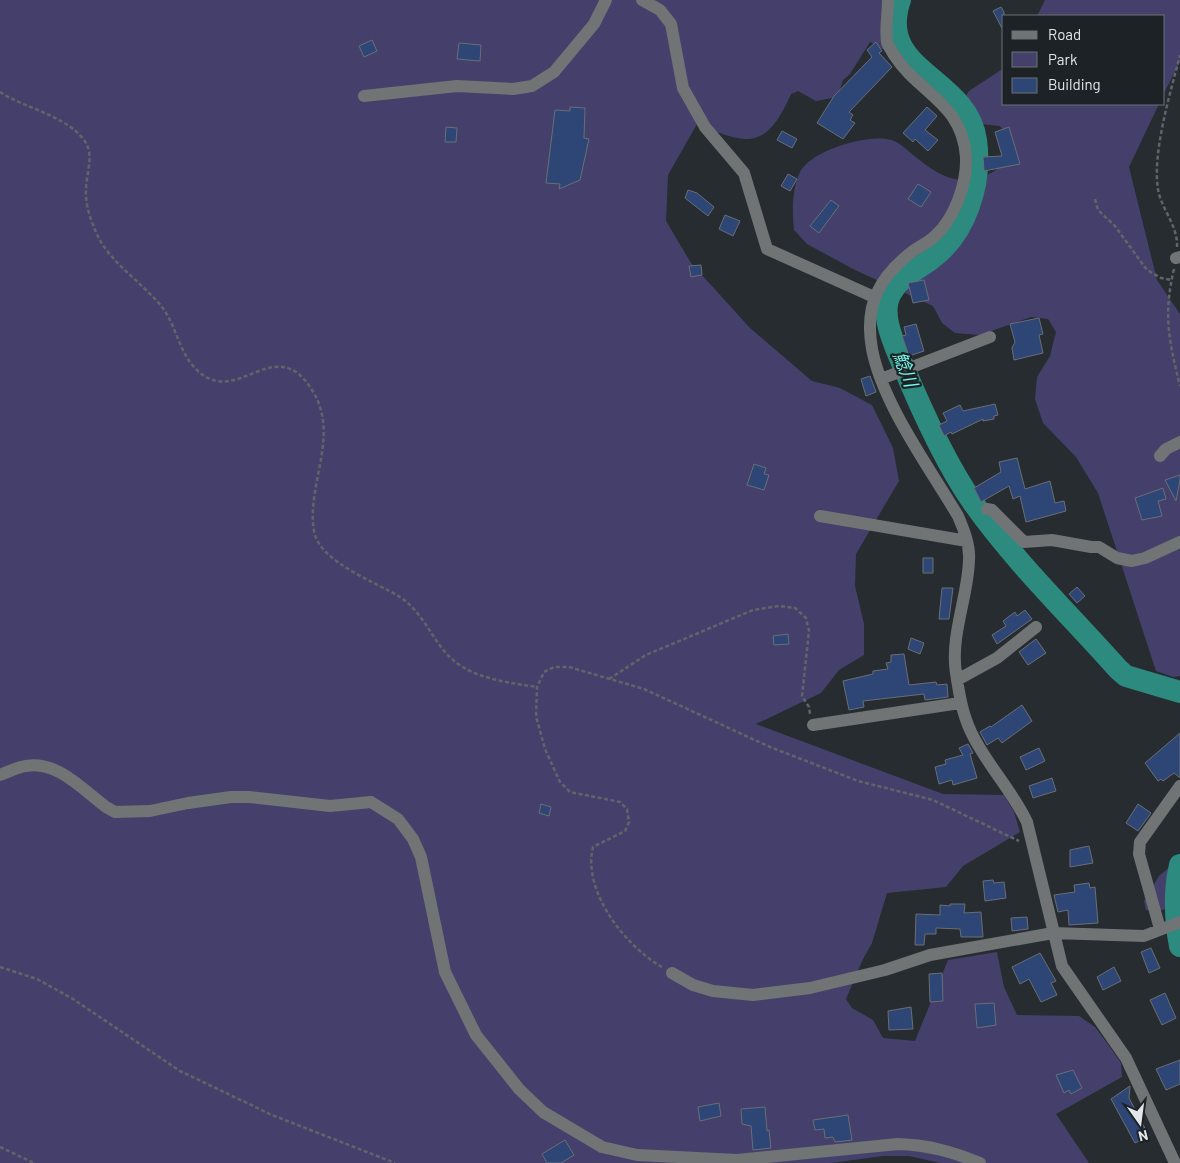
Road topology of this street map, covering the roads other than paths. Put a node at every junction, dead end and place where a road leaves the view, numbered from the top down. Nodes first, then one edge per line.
1 (606, 0) edge
2 (642, 0) edge
3 (888, 0) edge
4 (364, 96) dead end
5 (874, 297) junction
6 (990, 337) dead end
7 (881, 379) junction
8 (1180, 442) edge
9 (1160, 456) dead end
10 (987, 510) dead end
11 (820, 516) dead end
12 (967, 541) junction
13 (1180, 542) edge
14 (1036, 627) dead end
15 (957, 680) junction
16 (960, 703) junction
17 (813, 725) road end
18 (0, 776) edge
19 (1180, 786) edge
20 (1170, 925) edge
21 (1053, 933) junction
22 (672, 973) road end
23 (818, 1158) edge
24 (980, 1163) edge
25 (1175, 1163) edge

1 - 4 street
2 - 5 street
3 - 5 street
5 - 7 street
6 - 7 street
7 - 12 street
8 - 9 street
10 - 13 street
11 - 12 street
12 - 15 street
14 - 15 street
15 - 16 street
16 - 17 street
16 - 21 street
18 - 23 street
19 - 20 street
20 - 21 street
21 - 22 street
21 - 25 street
23 - 24 street

